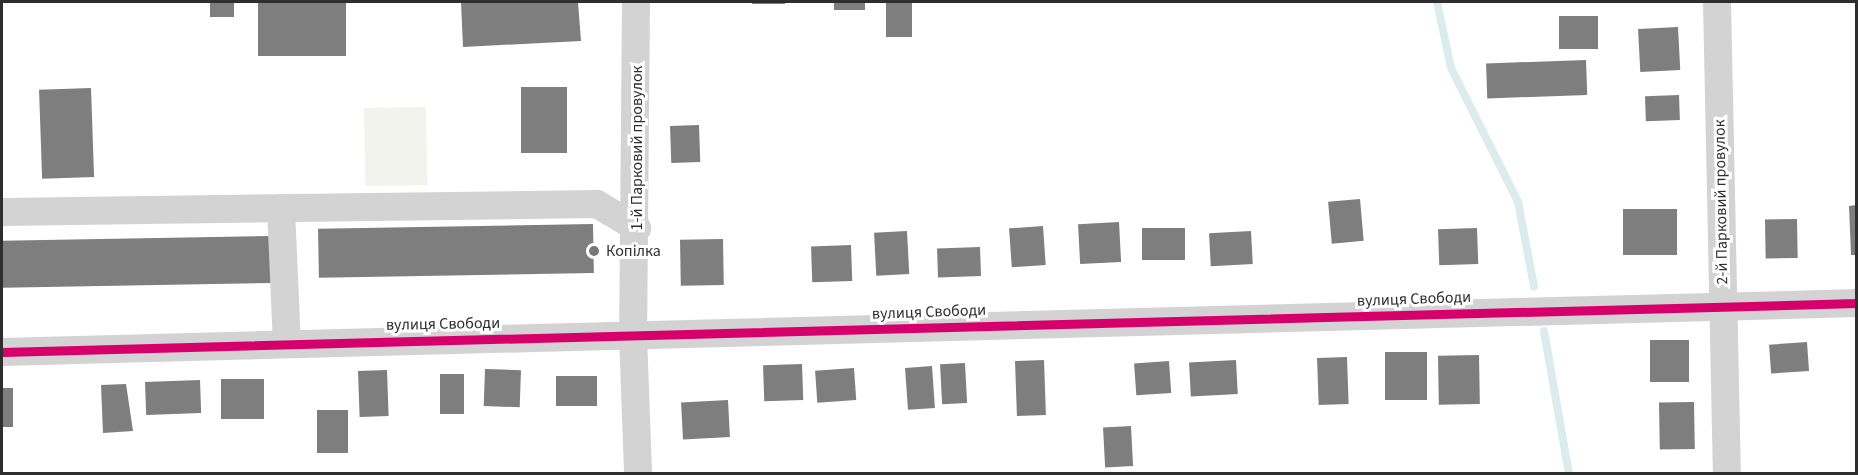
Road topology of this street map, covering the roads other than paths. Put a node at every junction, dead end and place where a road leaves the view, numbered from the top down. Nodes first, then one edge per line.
1 (636, 2) edge
2 (1717, 2) edge
3 (281, 208) junction
4 (2, 212) edge
5 (637, 228) junction
6 (1857, 303) edge
7 (1723, 306) junction
8 (633, 335) junction
9 (287, 343) junction
10 (2, 352) edge
11 (638, 474) edge
12 (1727, 474) edge

1 - 5 street, 1-й Парковий провулок
2 - 7 street, 2-й Парковий провулок
3 - 4 street
3 - 5 street
3 - 9 street
5 - 8 street, 1-й Парковий провулок
6 - 7 street, вулиця Свободи
7 - 8 street, вулиця Свободи
7 - 12 street, 2-й Парковий провулок
8 - 9 street, вулиця Свободи
8 - 11 street, 1-й Парковий провулок
9 - 10 street, вулиця Свободи

